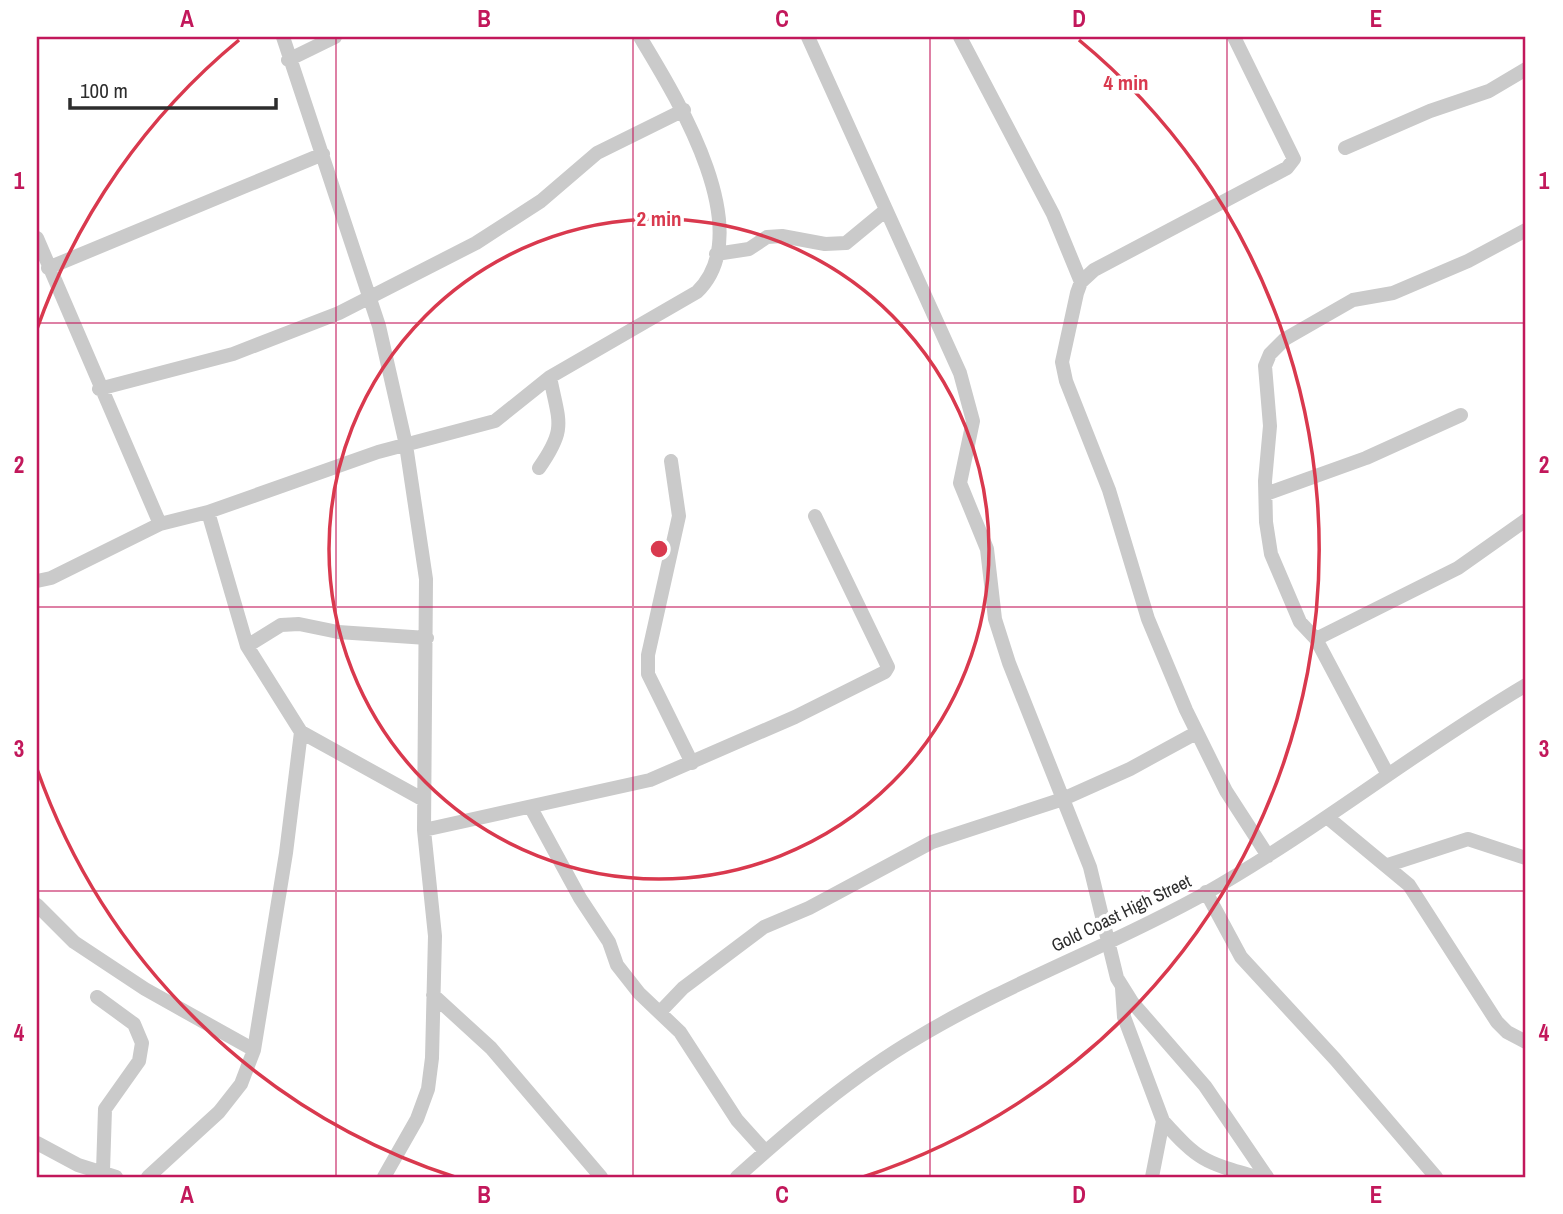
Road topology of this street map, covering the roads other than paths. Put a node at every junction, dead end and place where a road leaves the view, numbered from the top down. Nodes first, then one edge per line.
1 (283, 37) edge
2 (335, 37) edge
3 (640, 37) edge
4 (808, 37) edge
5 (960, 37) edge
6 (1234, 37) edge
7 (288, 60) junction
8 (1526, 69) edge
9 (684, 110) junction
10 (1345, 148) dead end
11 (323, 154) junction
12 (886, 210) junction
13 (1526, 230) edge
14 (37, 237) edge
15 (716, 254) junction
16 (48, 268) junction
17 (1081, 282) junction
18 (370, 295) junction
19 (550, 377) junction
20 (99, 389) junction
21 (1461, 415) dead end
22 (406, 445) junction
23 (671, 461) dead end
24 (540, 468) dead end
25 (1266, 494) junction
26 (208, 512) junction
27 (815, 516) dead end
28 (1526, 520) edge
29 (160, 524) junction
30 (37, 581) edge
31 (427, 638) junction
32 (1316, 639) junction
33 (247, 646) junction
34 (1526, 685) edge
35 (301, 732) junction
36 (1196, 733) junction
37 (692, 763) junction
38 (1388, 775) junction
39 (1063, 799) junction
40 (424, 800) junction
41 (531, 808) junction
42 (1327, 817) junction
43 (424, 830) junction
44 (1268, 856) junction
45 (1526, 858) edge
46 (1388, 865) junction
47 (1206, 892) junction
48 (37, 905) edge
49 (1108, 942) junction
50 (1122, 988) junction
51 (433, 995) junction
52 (97, 997) dead end
53 (661, 1011) junction
54 (1526, 1042) edge
55 (254, 1050) junction
56 (1163, 1121) junction
57 (37, 1143) edge
58 (765, 1151) junction
59 (109, 1174) edge
60 (148, 1177) edge
61 (384, 1177) edge
62 (601, 1177) edge
63 (737, 1177) edge
64 (1152, 1177) edge
65 (1256, 1177) edge
66 (1267, 1177) edge
67 (1436, 1177) edge

1 - 7 street
2 - 7 street
3 - 9 street
4 - 12 street
5 - 17 street
6 - 17 street
7 - 11 street
8 - 10 street
9 - 15 street
9 - 18 street
11 - 16 street
11 - 18 street
12 - 15 street
12 - 39 street
13 - 25 street
14 - 16 street
15 - 19 street
16 - 20 street
17 - 36 street
18 - 20 street
18 - 22 street
19 - 22 street
19 - 24 street
20 - 29 street
21 - 25 street
22 - 26 street
22 - 31 street
23 - 37 street
25 - 32 street
26 - 29 street
26 - 33 street
27 - 37 street
28 - 32 street
29 - 30 street
31 - 33 street
31 - 40 street
32 - 38 street
33 - 35 street
34 - 38 street, Gold Coast High Street
35 - 40 street
35 - 55 street
36 - 39 street
36 - 44 street
37 - 41 street
38 - 42 street, Gold Coast High Street
39 - 49 street
39 - 53 street
40 - 43 street
41 - 43 street
41 - 53 street
42 - 44 street, Gold Coast High Street
42 - 46 street
43 - 51 street
44 - 47 street, Gold Coast High Street
45 - 46 street
46 - 54 street
47 - 49 street, Gold Coast High Street
47 - 67 street
48 - 55 street
49 - 50 street
49 - 58 street, Gold Coast High Street
50 - 56 street
50 - 66 street
51 - 61 street
51 - 62 street
52 - 59 street
53 - 58 street
55 - 60 street
56 - 64 street
56 - 65 street
57 - 59 street
58 - 63 street, Gold Coast High Street

